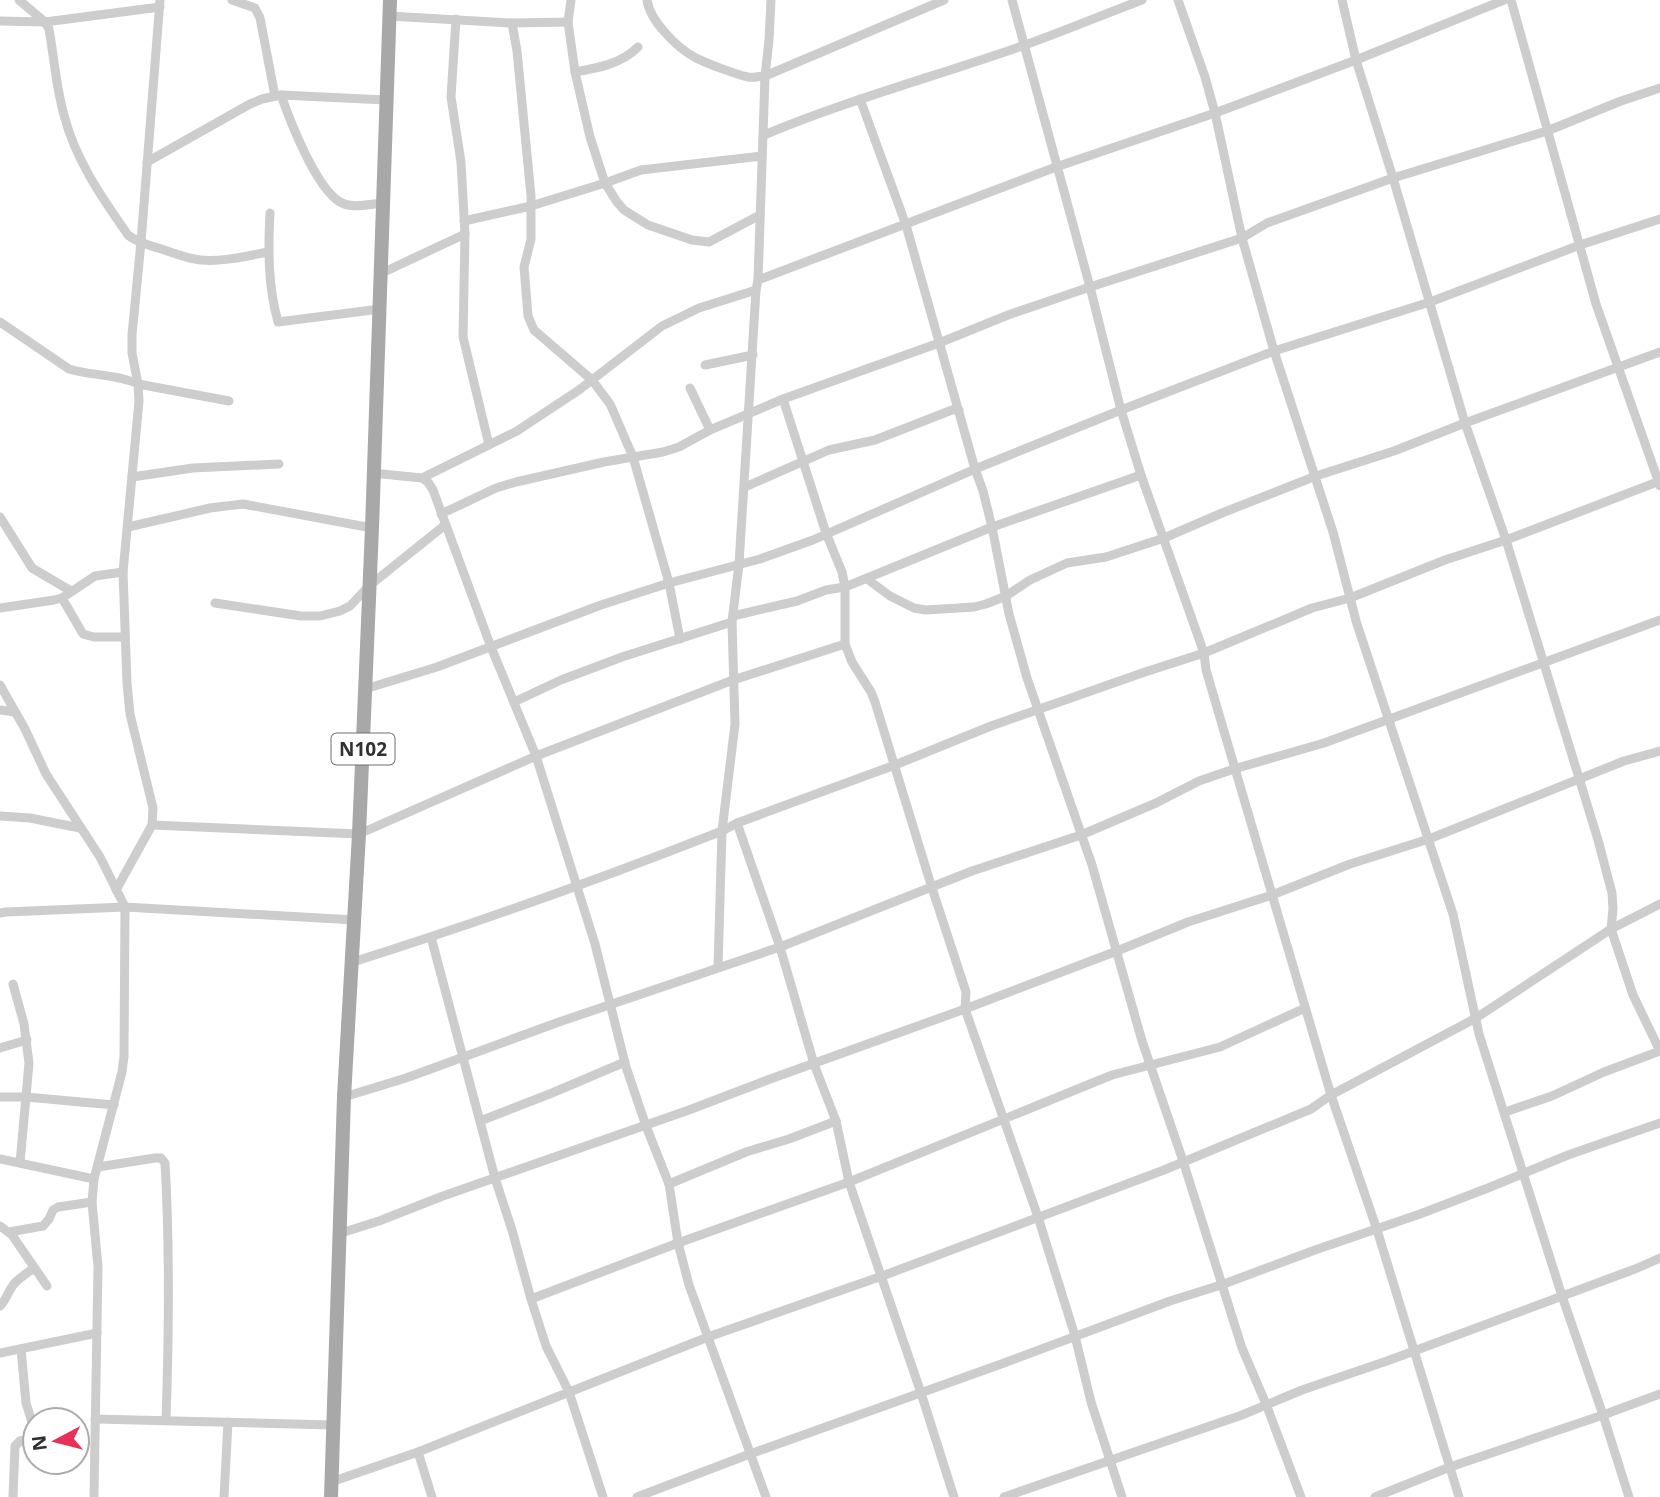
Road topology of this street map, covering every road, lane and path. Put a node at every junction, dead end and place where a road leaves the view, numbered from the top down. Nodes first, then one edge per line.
1 (19, 0) edge
2 (232, 0) edge
3 (390, 0) edge
4 (571, 0) edge
5 (647, 0) edge
6 (771, 0) edge
7 (944, 0) edge
8 (1012, 0) edge
9 (1142, 0) edge
10 (1178, 0) edge
11 (1342, 0) edge
12 (1504, 0) edge
13 (1511, 0) edge
14 (160, 4) edge
15 (389, 16) junction
16 (456, 19) junction
17 (0, 21) edge
18 (45, 22) junction
19 (568, 22) junction
20 (512, 23) junction
21 (1023, 46) junction
22 (638, 47) dead end
23 (1356, 60) junction
24 (575, 72) junction
25 (765, 76) junction
26 (1660, 88) edge
27 (278, 96) junction
28 (860, 99) junction
29 (386, 100) junction
30 (1215, 113) junction
31 (1546, 131) junction
32 (764, 135) junction
33 (762, 156) junction
34 (147, 162) junction
35 (1056, 167) junction
36 (1394, 178) junction
37 (605, 183) junction
38 (383, 203) junction
39 (530, 206) junction
40 (270, 212) dead end
41 (760, 215) junction
42 (1660, 219) edge
43 (464, 221) junction
44 (906, 225) junction
45 (465, 234) junction
46 (1242, 238) junction
47 (141, 242) junction
48 (1580, 245) junction
49 (268, 252) junction
50 (382, 273) junction
51 (758, 280) junction
52 (1090, 287) junction
53 (756, 290) junction
54 (1430, 302) junction
55 (380, 309) junction
56 (0, 322) edge
57 (939, 343) junction
58 (1274, 351) junction
59 (1660, 352) edge
60 (753, 355) junction
61 (705, 365) dead end
62 (1618, 368) junction
63 (592, 380) junction
64 (138, 384) junction
65 (690, 388) dead end
66 (783, 399) junction
67 (229, 401) dead end
68 (959, 410) junction
69 (1121, 410) junction
70 (749, 414) junction
71 (1465, 423) junction
72 (709, 430) junction
73 (489, 445) junction
74 (633, 457) junction
75 (803, 461) junction
76 (279, 464) dead end
77 (975, 469) junction
78 (372, 473) junction
79 (1141, 475) junction
80 (1316, 476) junction
81 (132, 477) junction
82 (422, 478) junction
83 (1660, 483) edge
84 (744, 487) junction
85 (441, 514) junction
86 (0, 517) edge
87 (445, 525) junction
88 (128, 527) junction
89 (992, 527) junction
90 (372, 528) junction
91 (826, 533) junction
92 (1164, 538) junction
93 (1506, 540) junction
94 (739, 564) junction
95 (123, 572) junction
96 (867, 579) junction
97 (669, 583) junction
98 (369, 586) junction
99 (845, 587) junction
100 (71, 591) junction
101 (1006, 596) junction
102 (62, 598) junction
103 (1350, 598) junction
104 (215, 603) dead end
105 (0, 608) edge
106 (732, 619) junction
107 (1660, 620) edge
108 (125, 637) junction
109 (680, 639) junction
110 (845, 644) junction
111 (491, 647) junction
112 (1204, 653) junction
113 (1544, 663) junction
114 (733, 680) junction
115 (0, 685) edge
116 (365, 689) junction
117 (514, 702) junction
118 (1038, 709) junction
119 (0, 710) edge
120 (15, 712) junction
121 (1389, 719) junction
122 (1660, 751) edge
123 (536, 756) junction
124 (895, 765) junction
125 (1234, 769) junction
126 (1579, 780) junction
127 (0, 816) edge
128 (737, 823) junction
129 (152, 825) junction
130 (80, 828) junction
131 (722, 831) junction
132 (359, 834) junction
133 (1081, 835) junction
134 (1429, 839) junction
135 (577, 886) junction
136 (932, 888) junction
137 (116, 890) junction
138 (1272, 895) junction
139 (1660, 904) edge
140 (125, 907) junction
141 (0, 914) edge
142 (355, 920) junction
143 (1611, 929) junction
144 (431, 937) junction
145 (780, 947) junction
146 (1117, 951) junction
147 (353, 962) junction
148 (718, 967) junction
149 (13, 984) dead end
150 (610, 1004) junction
151 (1305, 1008) junction
152 (965, 1009) junction
153 (1476, 1018) junction
154 (27, 1040) junction
155 (0, 1048) edge
156 (1660, 1051) edge
157 (462, 1058) junction
158 (625, 1062) junction
159 (814, 1064) junction
160 (1150, 1065) junction
161 (1331, 1095) junction
162 (0, 1097) edge
163 (26, 1097) junction
164 (344, 1097) junction
165 (114, 1105) junction
166 (1505, 1112) junction
167 (1003, 1119) junction
168 (480, 1121) junction
169 (836, 1121) junction
170 (1660, 1123) edge
171 (646, 1126) junction
172 (0, 1159) edge
173 (1183, 1161) junction
174 (20, 1163) junction
175 (98, 1167) junction
176 (1523, 1173) junction
177 (495, 1178) junction
178 (94, 1179) junction
179 (849, 1182) junction
180 (669, 1184) junction
181 (92, 1202) junction
182 (1038, 1217) junction
183 (0, 1226) edge
184 (1377, 1230) junction
185 (9, 1232) junction
186 (341, 1233) junction
187 (678, 1243) junction
188 (1660, 1258) edge
189 (34, 1268) junction
190 (880, 1276) junction
191 (1221, 1284) junction
192 (47, 1286) dead end
193 (1562, 1296) junction
194 (531, 1299) junction
195 (0, 1306) edge
196 (97, 1333) junction
197 (1075, 1336) junction
198 (708, 1337) junction
199 (21, 1349) junction
200 (1413, 1350) junction
201 (0, 1353) edge
202 (569, 1392) junction
203 (921, 1393) junction
204 (1660, 1394) edge
205 (1266, 1404) junction
206 (27, 1406) edge
207 (1604, 1415) junction
208 (95, 1419) junction
209 (166, 1420) junction
210 (228, 1422) junction
211 (333, 1424) junction
212 (21, 1441) edge
213 (418, 1452) junction
214 (750, 1454) junction
215 (1110, 1461) junction
216 (1450, 1467) junction
217 (331, 1490) edge
218 (13, 1497) edge
219 (94, 1497) edge
220 (224, 1497) edge
221 (432, 1497) edge
222 (603, 1497) edge
223 (637, 1497) edge
224 (766, 1497) edge
225 (954, 1497) edge
226 (1004, 1497) edge
227 (1122, 1497) edge
228 (1301, 1497) edge
229 (1375, 1497) edge
230 (1459, 1497) edge
231 (1629, 1497) edge

1 - 18 street
2 - 27 street
3 - 15 main road, N102
4 - 19 street
5 - 25 street
6 - 25 street
7 - 25 street
8 - 21 street
9 - 21 street
10 - 30 street
11 - 23 street
12 - 23 street
13 - 31 street
14 - 18 street
14 - 34 street
15 - 16 street
15 - 29 main road, N102
16 - 20 street
16 - 43 street
17 - 18 street
18 - 47 street
19 - 20 street
19 - 24 street
20 - 39 street
21 - 28 street
21 - 35 street
22 - 24 street
23 - 30 street
23 - 36 street
24 - 37 street
25 - 32 street
26 - 31 street
27 - 29 street
27 - 34 street
27 - 38 street
28 - 32 street
28 - 44 street
29 - 38 main road, N102
30 - 35 street
30 - 46 street
31 - 36 street
31 - 48 street
32 - 33 street
33 - 37 street
33 - 41 street
34 - 47 street
35 - 44 street
35 - 52 street
36 - 46 street
36 - 54 street
37 - 39 street
37 - 41 street
38 - 50 main road, N102
39 - 43 street
39 - 63 street
40 - 49 street
41 - 51 street
42 - 48 street
43 - 45 street
44 - 51 street
44 - 57 street
45 - 50 street
45 - 73 street
46 - 52 street
46 - 58 street
47 - 49 street
47 - 64 street
48 - 54 street
48 - 62 street
49 - 55 street
50 - 55 main road, N102
51 - 53 street
52 - 57 street
52 - 69 street
53 - 60 street
53 - 63 street
54 - 58 street
54 - 71 street
55 - 78 main road, N102
56 - 64 street
57 - 66 street
57 - 68 street
58 - 69 street
58 - 80 street
59 - 62 street
60 - 61 street
60 - 70 street
62 - 71 street
62 - 83 street
63 - 73 street
63 - 74 street
64 - 67 street
64 - 81 street
65 - 72 street
66 - 70 street
66 - 75 street
68 - 75 street
68 - 77 street
69 - 77 street
69 - 79 street
70 - 72 street
70 - 84 street
71 - 80 street
71 - 93 street
72 - 74 street
73 - 82 street
74 - 85 street
74 - 97 street
75 - 84 street
75 - 91 street
76 - 81 street
77 - 89 street
77 - 91 street
78 - 82 street
78 - 90 main road, N102
79 - 89 street
79 - 92 street
80 - 92 street
80 - 103 street
81 - 88 street
82 - 85 street
83 - 93 street
84 - 94 street
85 - 87 street
86 - 100 street
87 - 98 street
87 - 111 street
88 - 90 street
88 - 95 street
89 - 96 street
89 - 101 street
90 - 98 main road, N102
91 - 94 street
91 - 99 street
92 - 101 street
92 - 112 street
93 - 103 street
93 - 113 street
94 - 97 street
94 - 106 street
95 - 100 street
95 - 108 street
96 - 99 street
96 - 101 street
97 - 109 street
97 - 111 street
98 - 104 street
98 - 116 main road, N102
99 - 106 street
99 - 110 street
100 - 102 street
101 - 118 street
102 - 105 street
102 - 108 street
103 - 112 street
103 - 121 street
106 - 109 street
106 - 114 street
107 - 113 street
108 - 129 street
109 - 117 street
110 - 114 street
110 - 124 street
111 - 116 street
111 - 117 street
112 - 118 street
112 - 125 street
113 - 121 street
113 - 126 street
114 - 123 street
114 - 131 street
115 - 120 street
116 - 132 main road, N102
117 - 123 street
118 - 124 street
118 - 133 street
119 - 120 street
120 - 130 street
121 - 125 street
121 - 134 street
122 - 126 street
123 - 132 street
123 - 135 street
124 - 128 street
124 - 136 street
125 - 133 street
125 - 138 street
126 - 134 street
126 - 143 street
127 - 130 street
128 - 131 street
128 - 145 street
129 - 132 street
129 - 137 street
130 - 137 street
131 - 135 street
131 - 148 street
132 - 142 main road, N102
133 - 136 street
133 - 146 street
134 - 138 street
134 - 153 street
135 - 144 street
135 - 150 street
136 - 145 street
136 - 152 street
137 - 140 street
138 - 146 street
138 - 151 street
139 - 143 street
140 - 141 street
140 - 142 street
140 - 165 street
142 - 147 main road, N102
143 - 153 street
143 - 156 street
144 - 147 street
144 - 157 street
145 - 148 street
145 - 159 street
146 - 152 street
146 - 160 street
147 - 164 main road, N102
148 - 150 street
149 - 154 street
150 - 157 street
150 - 158 street
151 - 160 street
151 - 161 street
152 - 159 street
152 - 167 street
153 - 161 street
153 - 166 street
154 - 155 street
154 - 163 street
156 - 166 street
157 - 164 street
157 - 168 street
158 - 168 street
158 - 171 street
159 - 169 street
159 - 171 street
160 - 167 street
160 - 173 street
161 - 173 street
161 - 184 street
162 - 163 street
163 - 165 street
163 - 174 street
164 - 186 main road, N102
165 - 175 street
166 - 176 street
167 - 179 street
167 - 182 street
168 - 177 street
169 - 179 street
169 - 180 street
170 - 176 street
171 - 177 street
171 - 180 street
172 - 174 street
173 - 182 street
173 - 191 street
174 - 178 street
175 - 178 street
175 - 209 street
176 - 184 street
176 - 193 street
177 - 186 street
177 - 194 street
178 - 181 street
179 - 187 street
179 - 190 street
180 - 187 street
181 - 185 street
181 - 196 street
182 - 190 street
182 - 197 street
183 - 185 street
184 - 191 street
184 - 200 street
185 - 189 street
186 - 211 main road, N102
187 - 194 street
187 - 198 street
188 - 193 street
189 - 192 street
189 - 195 street
190 - 198 street
190 - 203 street
191 - 197 street
191 - 205 street
193 - 200 street
193 - 207 street
194 - 202 street
196 - 199 street
196 - 208 street
197 - 203 street
197 - 215 street
198 - 202 street
198 - 214 street
199 - 201 street
199 - 206 street
200 - 205 street
200 - 216 street
202 - 213 street
202 - 222 street
203 - 214 street
203 - 225 street
204 - 207 street
205 - 215 street
205 - 228 street
207 - 216 street
207 - 231 street
208 - 209 street
208 - 219 street
209 - 210 street
210 - 211 street
210 - 220 street
211 - 217 main road, N102
212 - 218 street
213 - 217 street
213 - 221 street
214 - 223 street
214 - 224 street
215 - 226 street
215 - 227 street
216 - 229 street
216 - 230 street

